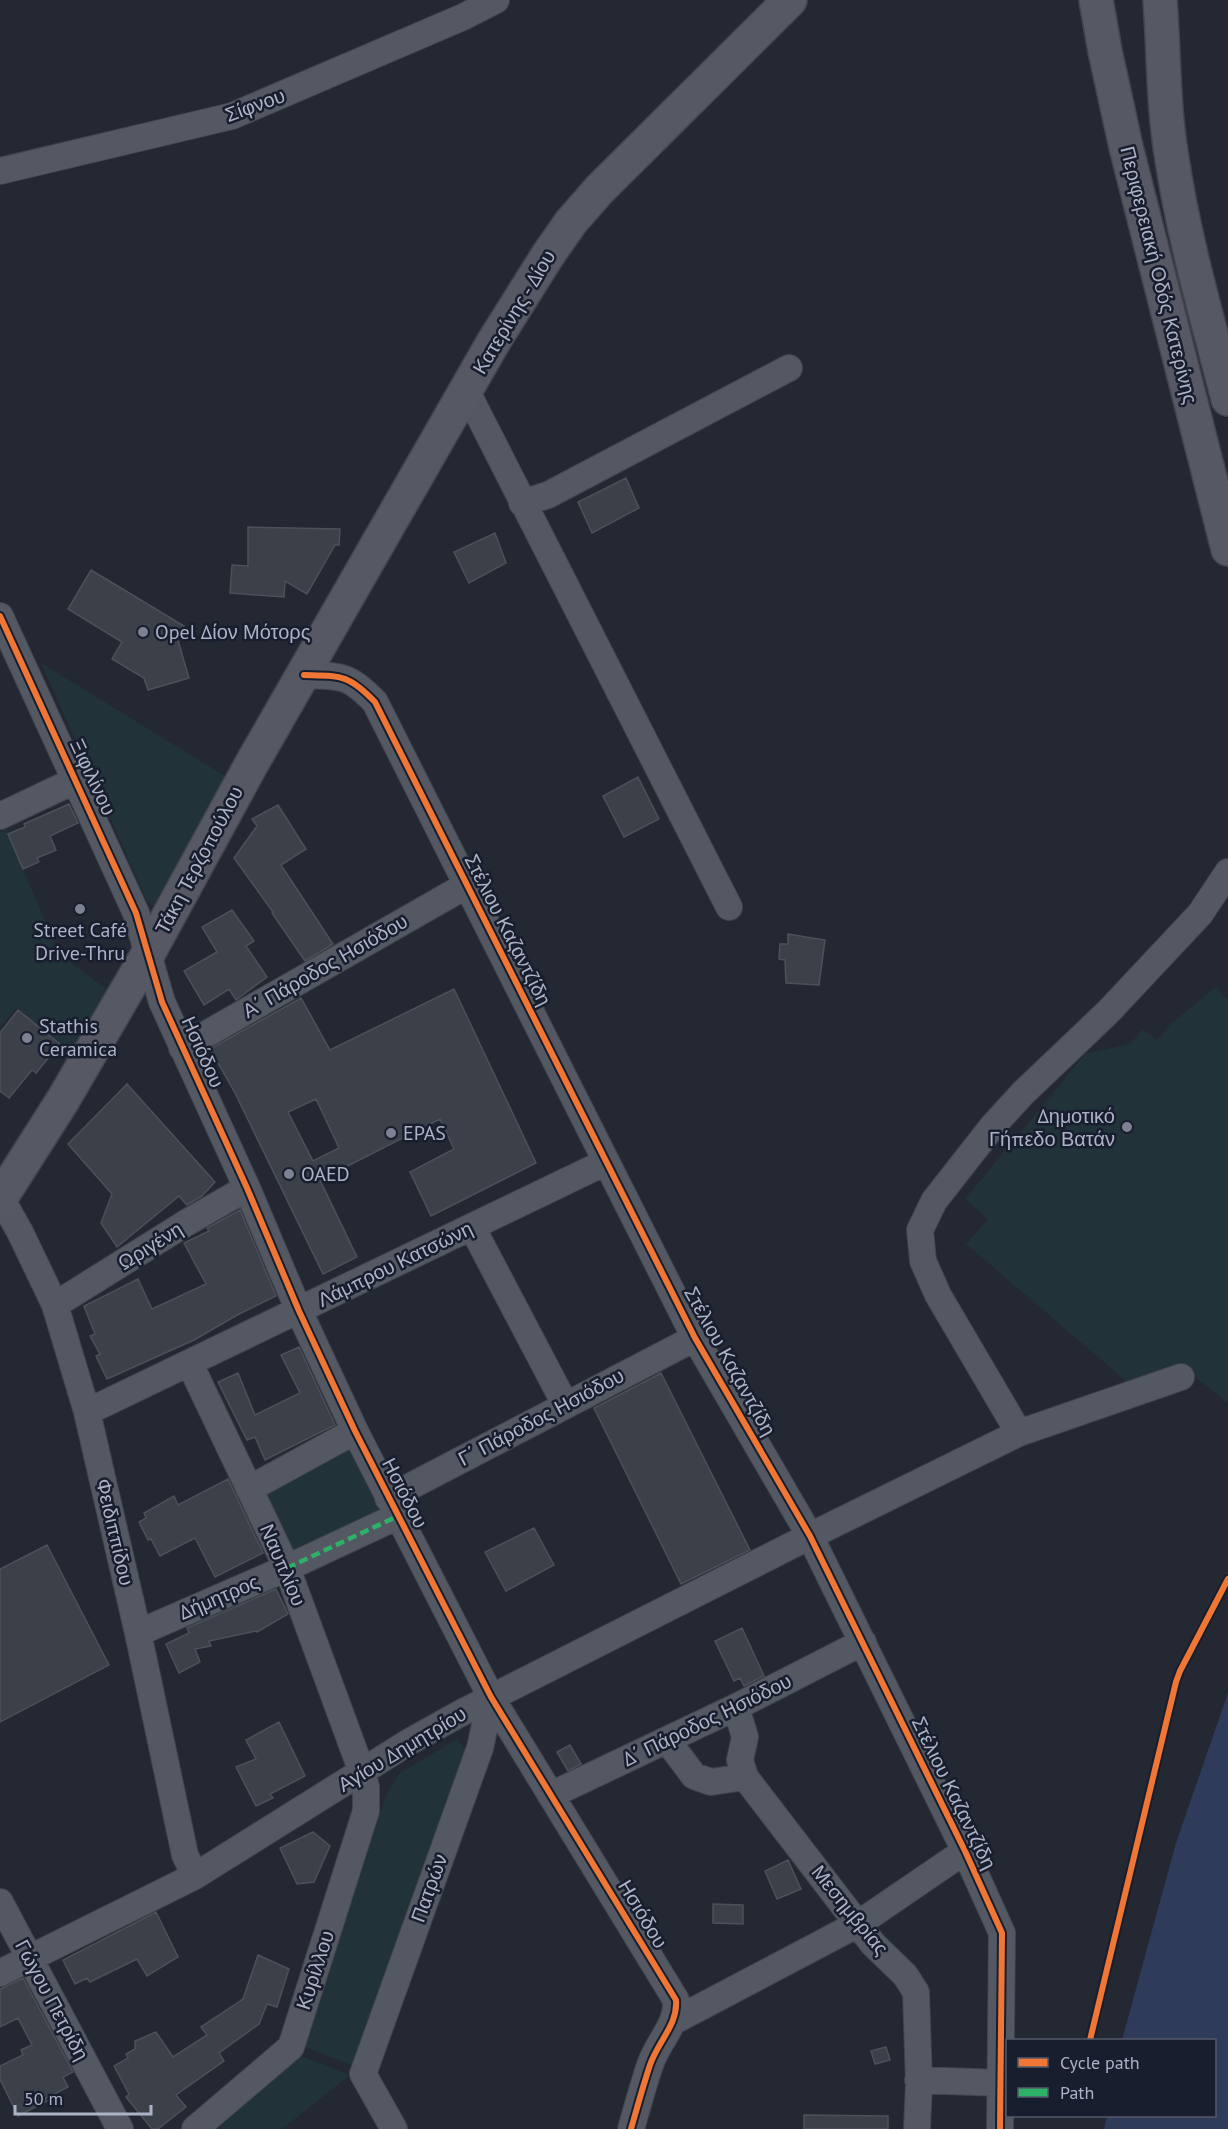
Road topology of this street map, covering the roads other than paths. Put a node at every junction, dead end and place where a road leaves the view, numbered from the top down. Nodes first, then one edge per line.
1 (496, 0) edge
2 (790, 0) edge
3 (1096, 0) edge
4 (1160, 0) edge
5 (0, 171) edge
6 (789, 368) dead end
7 (467, 392) junction
8 (1228, 399) edge
9 (522, 503) junction
10 (1228, 549) edge
11 (0, 616) edge
12 (5, 642) edge
13 (304, 675) junction
14 (76, 780) junction
15 (0, 816) edge
16 (1228, 872) edge
17 (467, 885) junction
18 (729, 907) dead end
19 (148, 954) junction
20 (182, 1048) junction
21 (606, 1162) junction
22 (247, 1188) junction
23 (1, 1198) edge
24 (472, 1227) junction
25 (55, 1305) junction
26 (299, 1311) junction
27 (695, 1338) junction
28 (190, 1364) junction
29 (1181, 1377) dead end
30 (565, 1404) junction
31 (87, 1412) junction
32 (355, 1431) junction
33 (1019, 1433) junction
34 (249, 1489) junction
35 (393, 1507) junction
36 (810, 1536) junction
37 (287, 1568) junction
38 (138, 1633) junction
39 (863, 1642) junction
40 (491, 1697) junction
41 (736, 1707) junction
42 (667, 1740) junction
43 (362, 1772) junction
44 (745, 1777) junction
45 (551, 1795) junction
46 (965, 1851) junction
47 (195, 1876) junction
48 (0, 1902) edge
49 (858, 1924) junction
50 (30, 1958) junction
51 (0, 1973) edge
52 (674, 2021) junction
53 (918, 2080) junction
54 (1001, 2083) junction
55 (120, 2129) edge
56 (195, 2129) edge
57 (394, 2129) edge
58 (631, 2129) edge
59 (917, 2129) edge
60 (1000, 2129) edge

1 - 5 street, Σίφνου
2 - 7 main road, Κατερίνης - Δίου
3 - 10 main road, Περιφερειακή Οδός Κατερίνης
4 - 8 main road, Περιφερειακή Οδός Κατερίνης
6 - 9 street
7 - 9 street
7 - 13 main road, Κατερίνης - Δίου
9 - 18 street
11 - 12 street, Ξιφιλίνου
12 - 14 street, Ξιφιλίνου
13 - 17 street, Στέλιου Καζαντζίδη
13 - 19 main road, Τάκη Τερζοπούλου
14 - 15 street
14 - 19 street, Ξιφιλίνου
16 - 33 street
17 - 20 street, Α΄ Πάροδος Ησιόδου
17 - 21 street, Στέλιου Καζαντζίδη
19 - 20 street, Ησιόδου
19 - 23 main road, Τάκη Τερζοπούλου
20 - 22 street, Ησιόδου
21 - 24 street, Λάμπρου Κατσώνη
21 - 27 street, Στέλιου Καζαντζίδη
22 - 25 street, Ωριγένη
22 - 26 street, Ησιόδου
23 - 25 street, Φειδιππίδου
24 - 26 street, Λάμπρου Κατσώνη
24 - 30 street
25 - 31 street, Φειδιππίδου
26 - 28 street, Λάμπρου Κατσώνη
26 - 32 street, Ησιόδου
27 - 30 street, Γ΄ Πάροδος Ησιόδου
27 - 36 street, Στέλιου Καζαντζίδη
28 - 31 street, Λάμπρου Κατσώνη
28 - 34 street, Ναυπλίου
29 - 33 street, Αγίου Δημητρίου
30 - 35 street, Γ΄ Πάροδος Ησιόδου
31 - 38 street, Φειδιππίδου
32 - 34 street
32 - 35 street, Ησιόδου
33 - 36 street, Αγίου Δημητρίου
34 - 37 street, Ναυπλίου
35 - 37 street, Δήμητρος
35 - 40 street, Ησιόδου
36 - 39 street, Στέλιου Καζαντζίδη
36 - 40 street, Αγίου Δημητρίου
37 - 38 street, Δήμητρος
37 - 43 street, Ναυπλίου
38 - 47 street, Φειδιππίδου
39 - 41 street, Δ΄ Πάροδος Ησιόδου
39 - 46 street, Στέλιου Καζαντζίδη
40 - 43 street, Αγίου Δημητρίου
40 - 45 street, Ησιόδου
40 - 57 street, Πατρών
41 - 42 street, Δ΄ Πάροδος Ησιόδου
41 - 44 street
42 - 44 street
42 - 45 street, Δ΄ Πάροδος Ησιόδου
43 - 47 street, Αγίου Δημητρίου
43 - 56 street, Κυρίλλου
44 - 49 street, Μεσημβρίας
45 - 52 street, Ησιόδου
46 - 49 street
46 - 54 street, Στέλιου Καζαντζίδη
47 - 50 street, Αγίου Δημητρίου
48 - 50 street, Γώγου Πετρίδη
49 - 52 street
49 - 53 street, Μεσημβρίας
50 - 51 street, Αγίου Δημητρίου
50 - 55 street, Γώγου Πετρίδη
52 - 58 street
53 - 54 street
53 - 59 street, Μεσημβρίας
54 - 60 street, Στέλιου Καζαντζίδη

